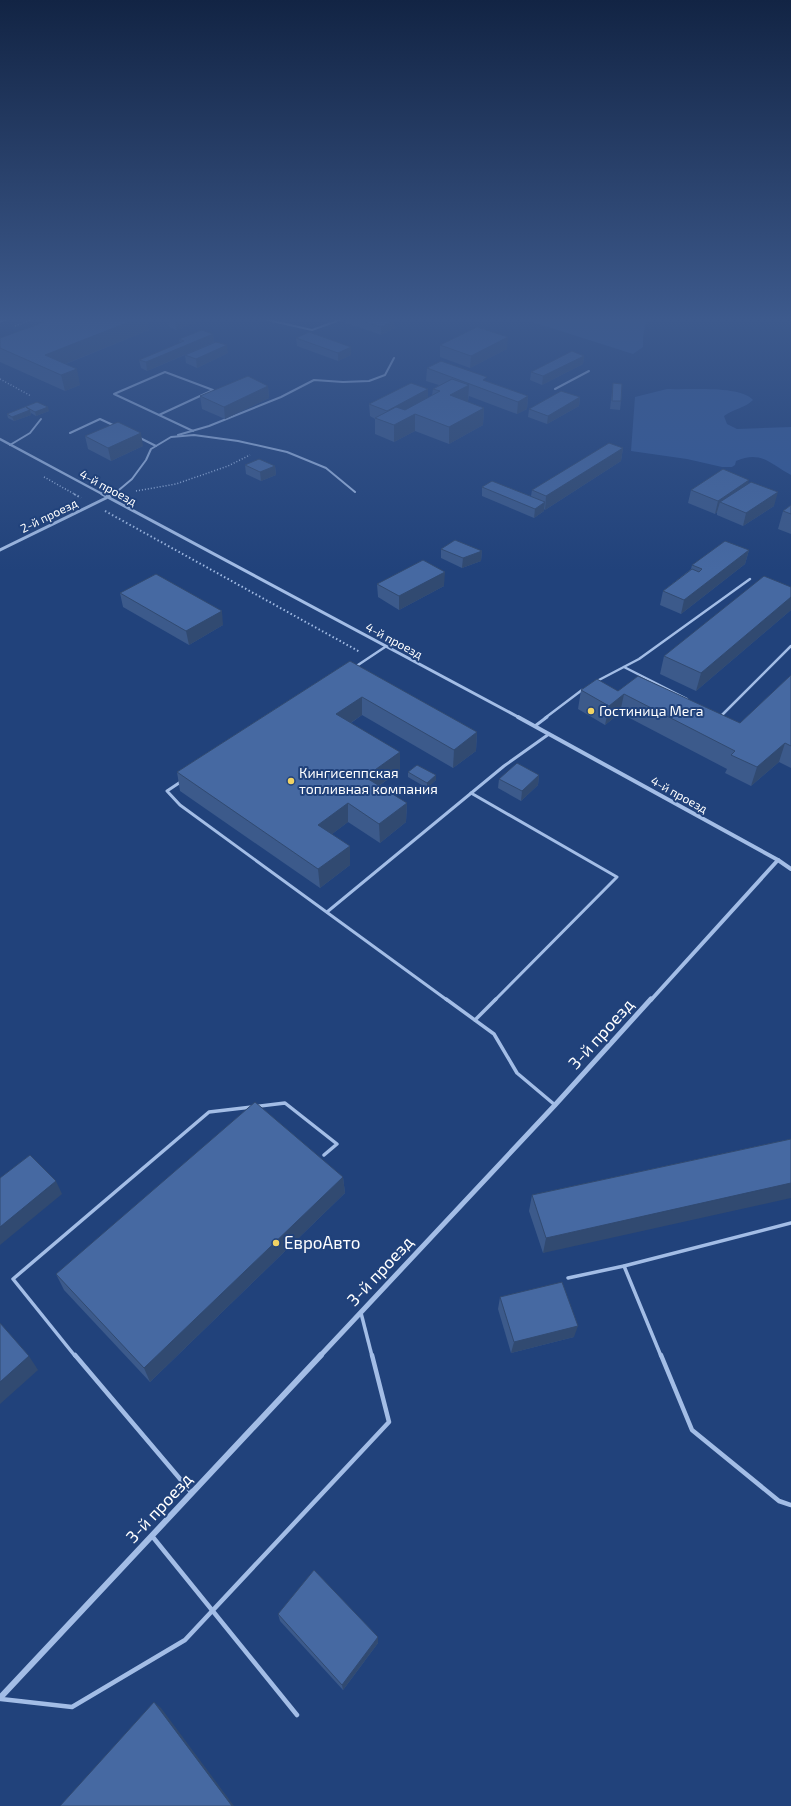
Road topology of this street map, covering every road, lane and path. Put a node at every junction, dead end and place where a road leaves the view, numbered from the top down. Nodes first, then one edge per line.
1 (132, 402) edge
2 (185, 402) edge
3 (268, 402) edge
4 (159, 415) junction
5 (41, 419) dead end
6 (121, 429) edge
7 (193, 431) junction
8 (70, 433) dead end
9 (135, 436) edge
10 (171, 437) junction
11 (0, 440) edge
12 (10, 445) junction
13 (156, 446) junction
14 (265, 447) junction
15 (40, 474) dead end
16 (355, 492) dead end
17 (116, 494) junction
18 (106, 498) junction
19 (92, 504) junction
20 (0, 550) edge
21 (750, 579) dead end
22 (791, 646) edge
23 (385, 647) junction
24 (370, 658) junction
25 (624, 667) junction
26 (353, 668) edge
27 (596, 682) edge
28 (583, 690) edge
29 (693, 702) edge
30 (714, 712) edge
31 (535, 726) junction
32 (549, 734) junction
33 (186, 778) edge
34 (471, 793) junction
35 (778, 860) junction
36 (791, 869) edge
37 (327, 912) junction
38 (475, 1020) junction
39 (555, 1105) junction
40 (324, 1154) dead end
41 (791, 1223) edge
42 (624, 1266) junction
43 (568, 1278) dead end
44 (361, 1313) junction
45 (192, 1492) junction
46 (791, 1505) edge
47 (152, 1536) junction
48 (212, 1612) junction
49 (0, 1698) edge
50 (297, 1715) dead end

1 - 4 lane
2 - 4 lane
3 - 7 lane
4 - 7 lane
5 - 12 lane
6 - 8 lane
7 - 10 lane
9 - 13 lane
10 - 13 lane
10 - 14 lane
11 - 12 street, 4-й проезд
12 - 18 street, 4-й проезд
13 - 17 lane
14 - 16 lane
14 - 17 path
15 - 19 path
17 - 18 lane
18 - 19 street, 2-й проезд
18 - 23 street, 4-й проезд
19 - 20 street, 2-й проезд
19 - 24 path
21 - 25 lane
22 - 30 lane
23 - 24 lane
23 - 31 street, 4-й проезд
24 - 26 lane
25 - 27 lane
25 - 29 lane
28 - 31 lane
31 - 32 street, 4-й проезд
32 - 34 lane
32 - 35 street, 4-й проезд
33 - 37 lane
34 - 37 lane
34 - 38 lane
35 - 36 street, 4-й проезд
35 - 39 street, 3-й проезд
37 - 38 lane
38 - 39 lane
39 - 44 street, 3-й проезд
40 - 45 lane
41 - 42 lane
42 - 43 lane
42 - 46 lane
44 - 45 street, 3-й проезд
44 - 48 lane
45 - 47 street, 3-й проезд
47 - 48 lane
47 - 49 street, 3-й проезд
48 - 49 lane
48 - 50 lane

